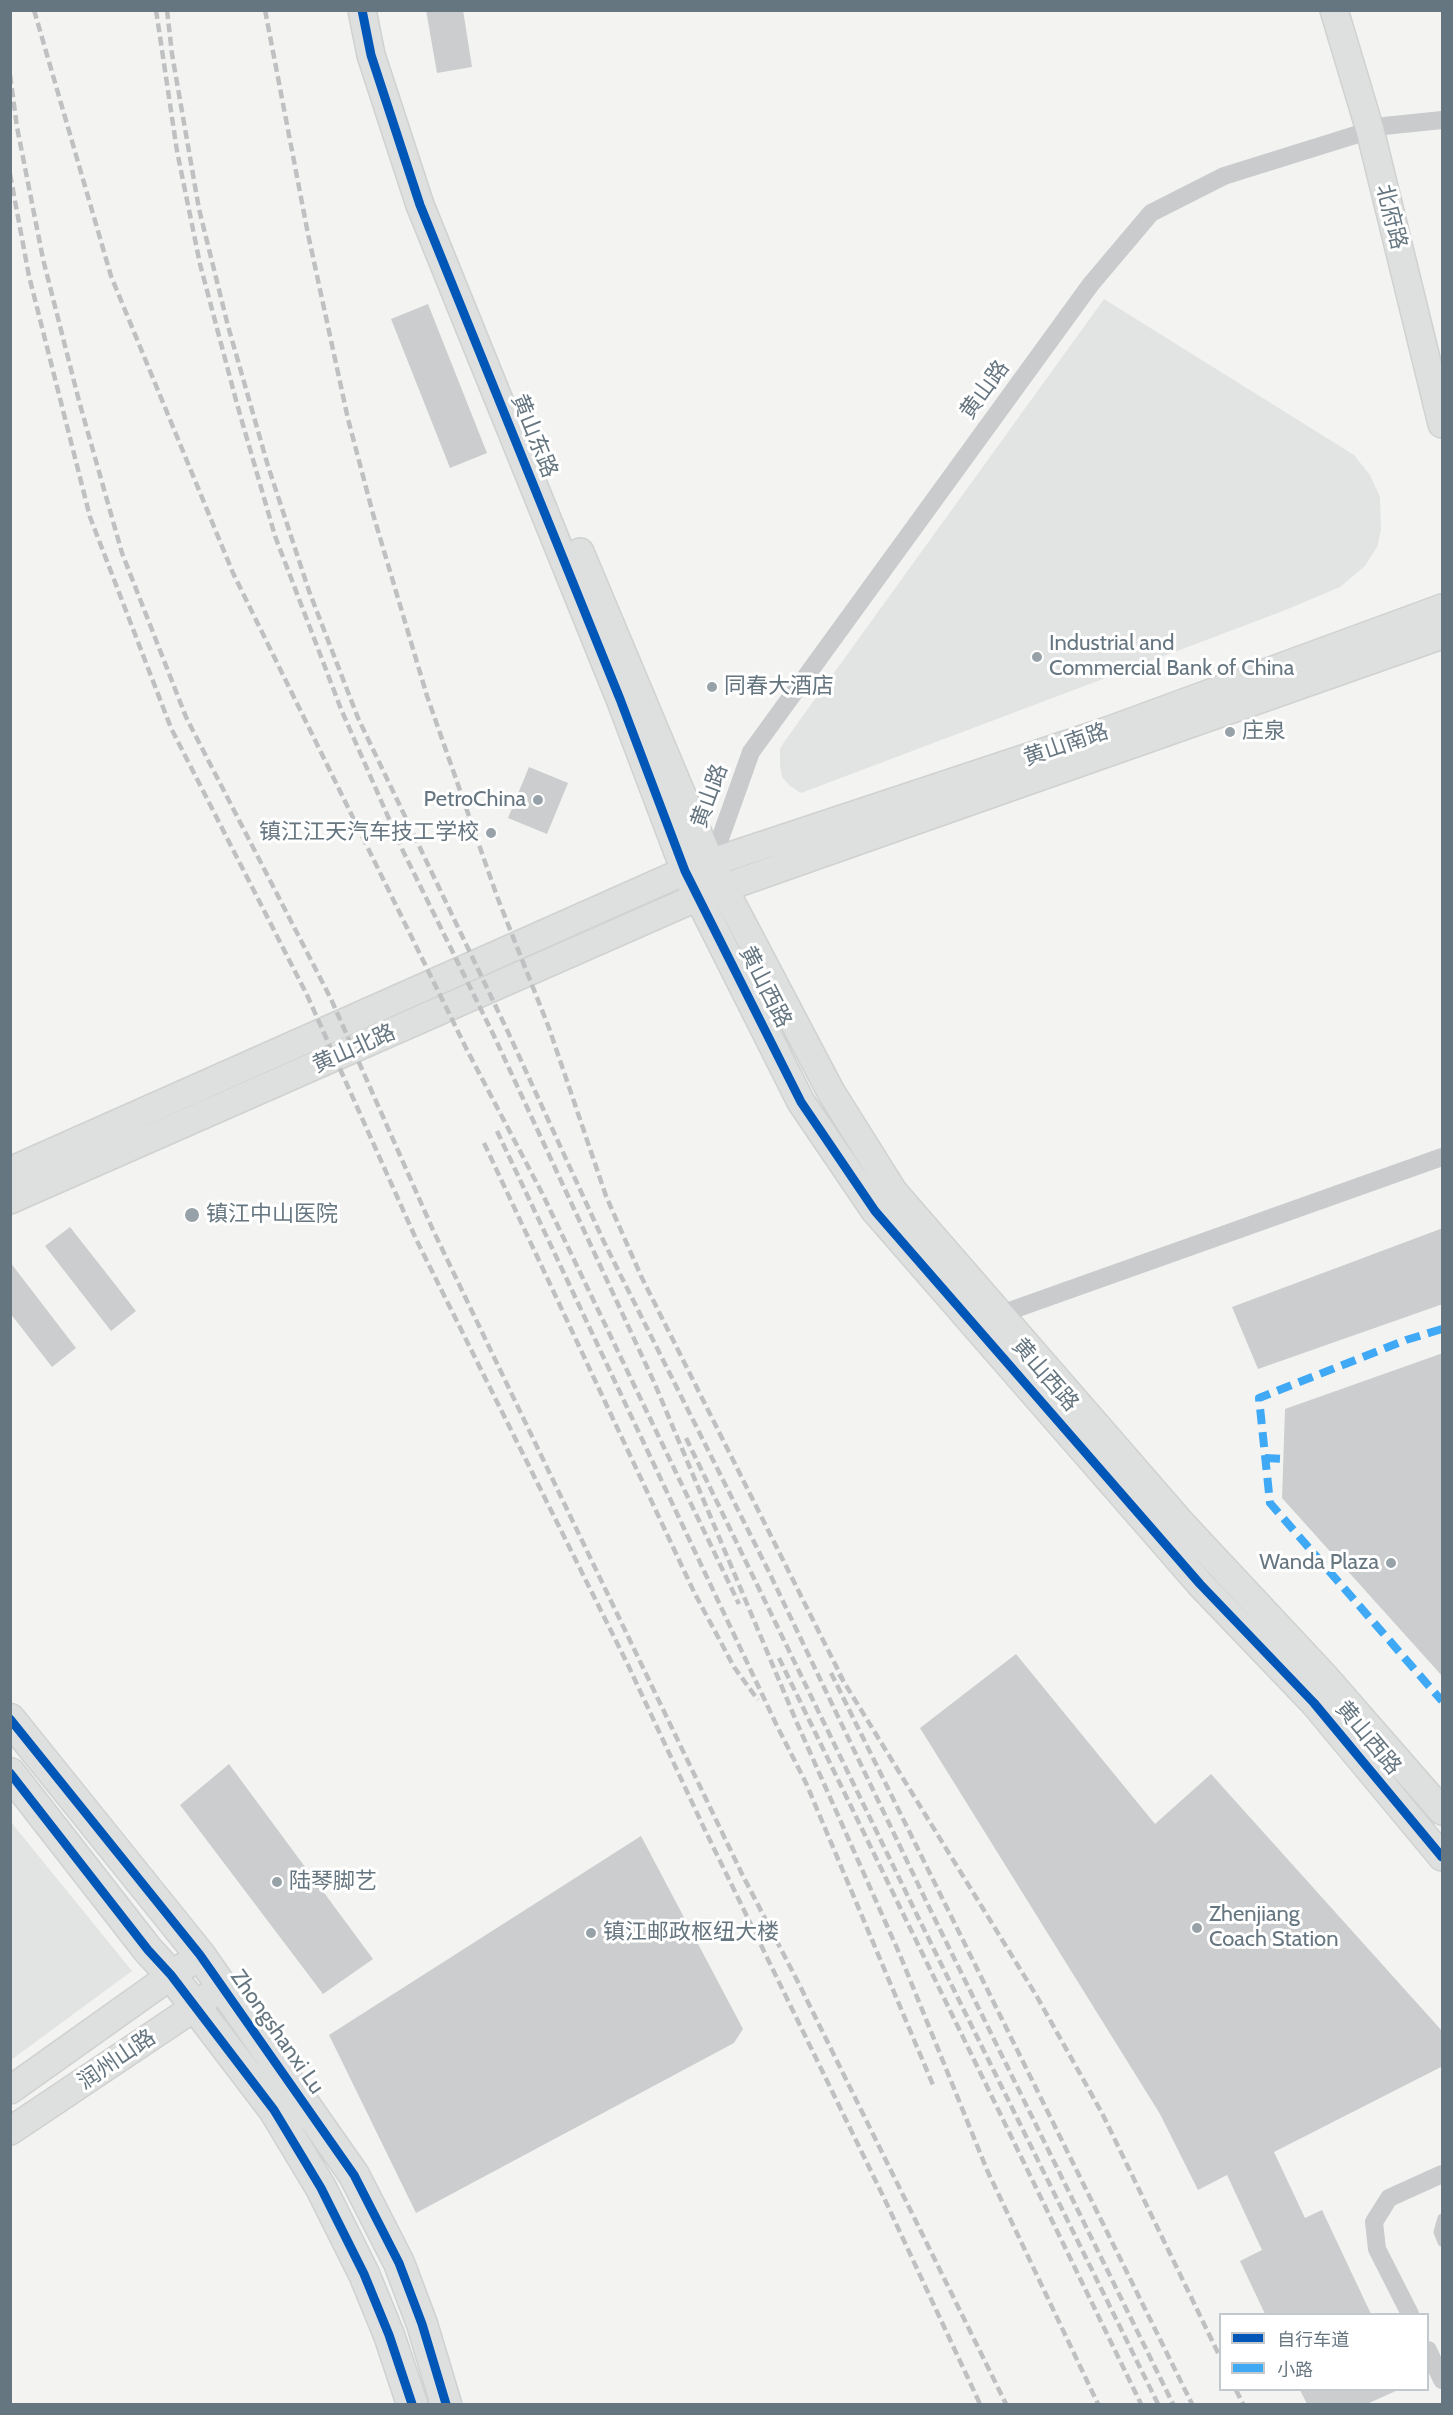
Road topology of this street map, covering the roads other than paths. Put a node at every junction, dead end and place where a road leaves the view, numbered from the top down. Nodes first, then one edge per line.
1 (362, 10) edge
2 (377, 10) edge
3 (1334, 10) edge
4 (1353, 10) edge
5 (1443, 120) edge
6 (1377, 128) junction
7 (1443, 353) edge
8 (1443, 424) edge
9 (1443, 608) edge
10 (1443, 635) edge
11 (711, 864) junction
12 (685, 871) junction
13 (724, 888) junction
14 (698, 897) junction
15 (1443, 1157) edge
16 (10, 1172) edge
17 (10, 1200) edge
18 (1001, 1314) junction
19 (10, 1719) edge
20 (10, 1773) edge
21 (1443, 1810) edge
22 (1443, 1857) edge
23 (200, 1955) junction
24 (171, 1975) junction
25 (221, 1986) junction
26 (195, 2007) junction
27 (10, 2090) edge
28 (10, 2131) edge
29 (1443, 2174) edge
30 (1443, 2218) edge
31 (1443, 2242) edge
32 (1409, 2313) edge
33 (1429, 2352) edge
34 (1443, 2380) edge
35 (412, 2404) edge
36 (446, 2404) edge

1 - 12 street, 黄山东路
2 - 11 street, 黄山东路
3 - 6 street, 北府路
4 - 6 street, 北府路
5 - 6 street, 黄山路
6 - 7 street, 北府路
6 - 8 street, 北府路
6 - 11 street, 黄山路
9 - 11 street, 黄山南路
10 - 13 street, 黄山南路
11 - 12 street, 黄山南路
11 - 13 street, 黄山西路
12 - 14 street, 黄山西路
12 - 16 street, 黄山北路
13 - 14 street, 黄山南路
13 - 18 street, 黄山西路
14 - 17 street, 黄山北路
14 - 22 street, 黄山西路
15 - 18 street
18 - 21 street, 黄山西路
19 - 23 main road, Zhongshanxi Lu
20 - 24 main road
23 - 24 street, 润州山路
23 - 25 main road, Zhongshanxi Lu
24 - 26 main road
24 - 27 street, 润州山路
25 - 26 street, 润州山路
25 - 36 main road, Zhongshanxi Lu
26 - 28 street, 润州山路
26 - 35 main road
29 - 32 street
30 - 31 lane
33 - 34 street

